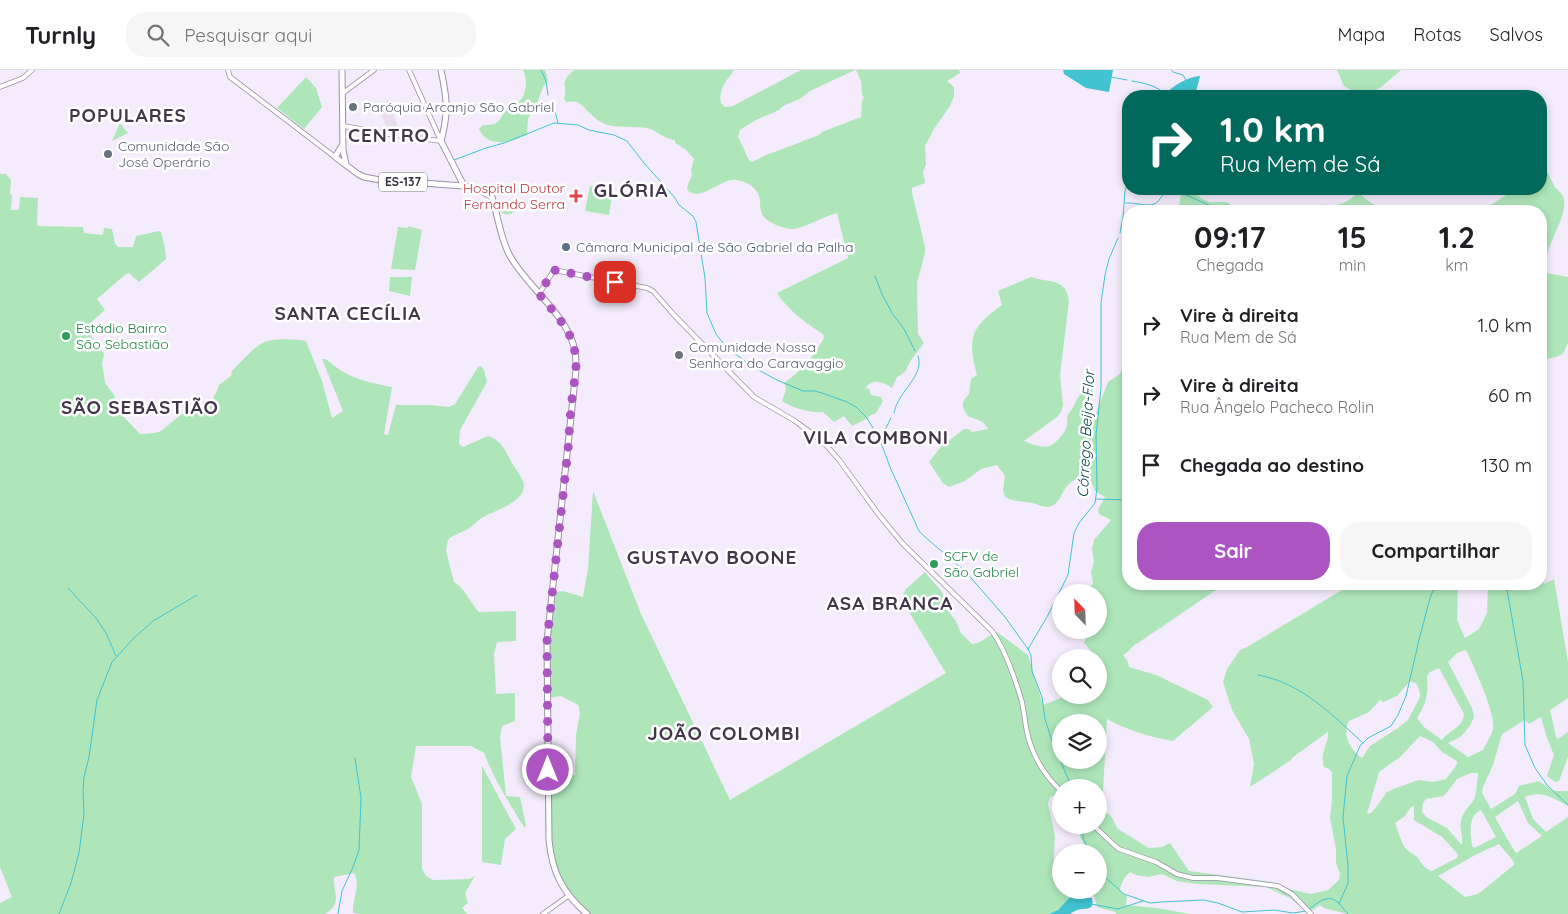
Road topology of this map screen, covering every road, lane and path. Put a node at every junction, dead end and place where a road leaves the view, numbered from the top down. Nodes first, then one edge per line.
1 (32, 70) edge
2 (228, 70) edge
3 (342, 70) edge
4 (374, 70) edge
5 (409, 70) edge
6 (441, 70) edge
7 (0, 87) edge
8 (343, 93) junction
9 (344, 126) junction
10 (442, 142) junction
11 (343, 144) junction
12 (335, 157) junction
13 (346, 165) junction
14 (464, 186) junction
15 (539, 294) junction
16 (1052, 781) edge
17 (1103, 834) edge
18 (568, 896) junction
19 (1309, 911) edge
20 (543, 914) edge
21 (587, 914) edge

1 - 7 street
2 - 12 street
3 - 8 main road
4 - 8 street
5 - 10 street
6 - 10 main road
8 - 9 main road
9 - 10 street
9 - 11 main road
10 - 14 main road
11 - 12 main road
11 - 13 main road
12 - 13 main road, ES-137
13 - 14 main road, ES-137
14 - 15 main road, ES-137
15 - 16 street
15 - 18 main road, ES-137
17 - 19 street
18 - 20 street
18 - 21 main road, ES-137

